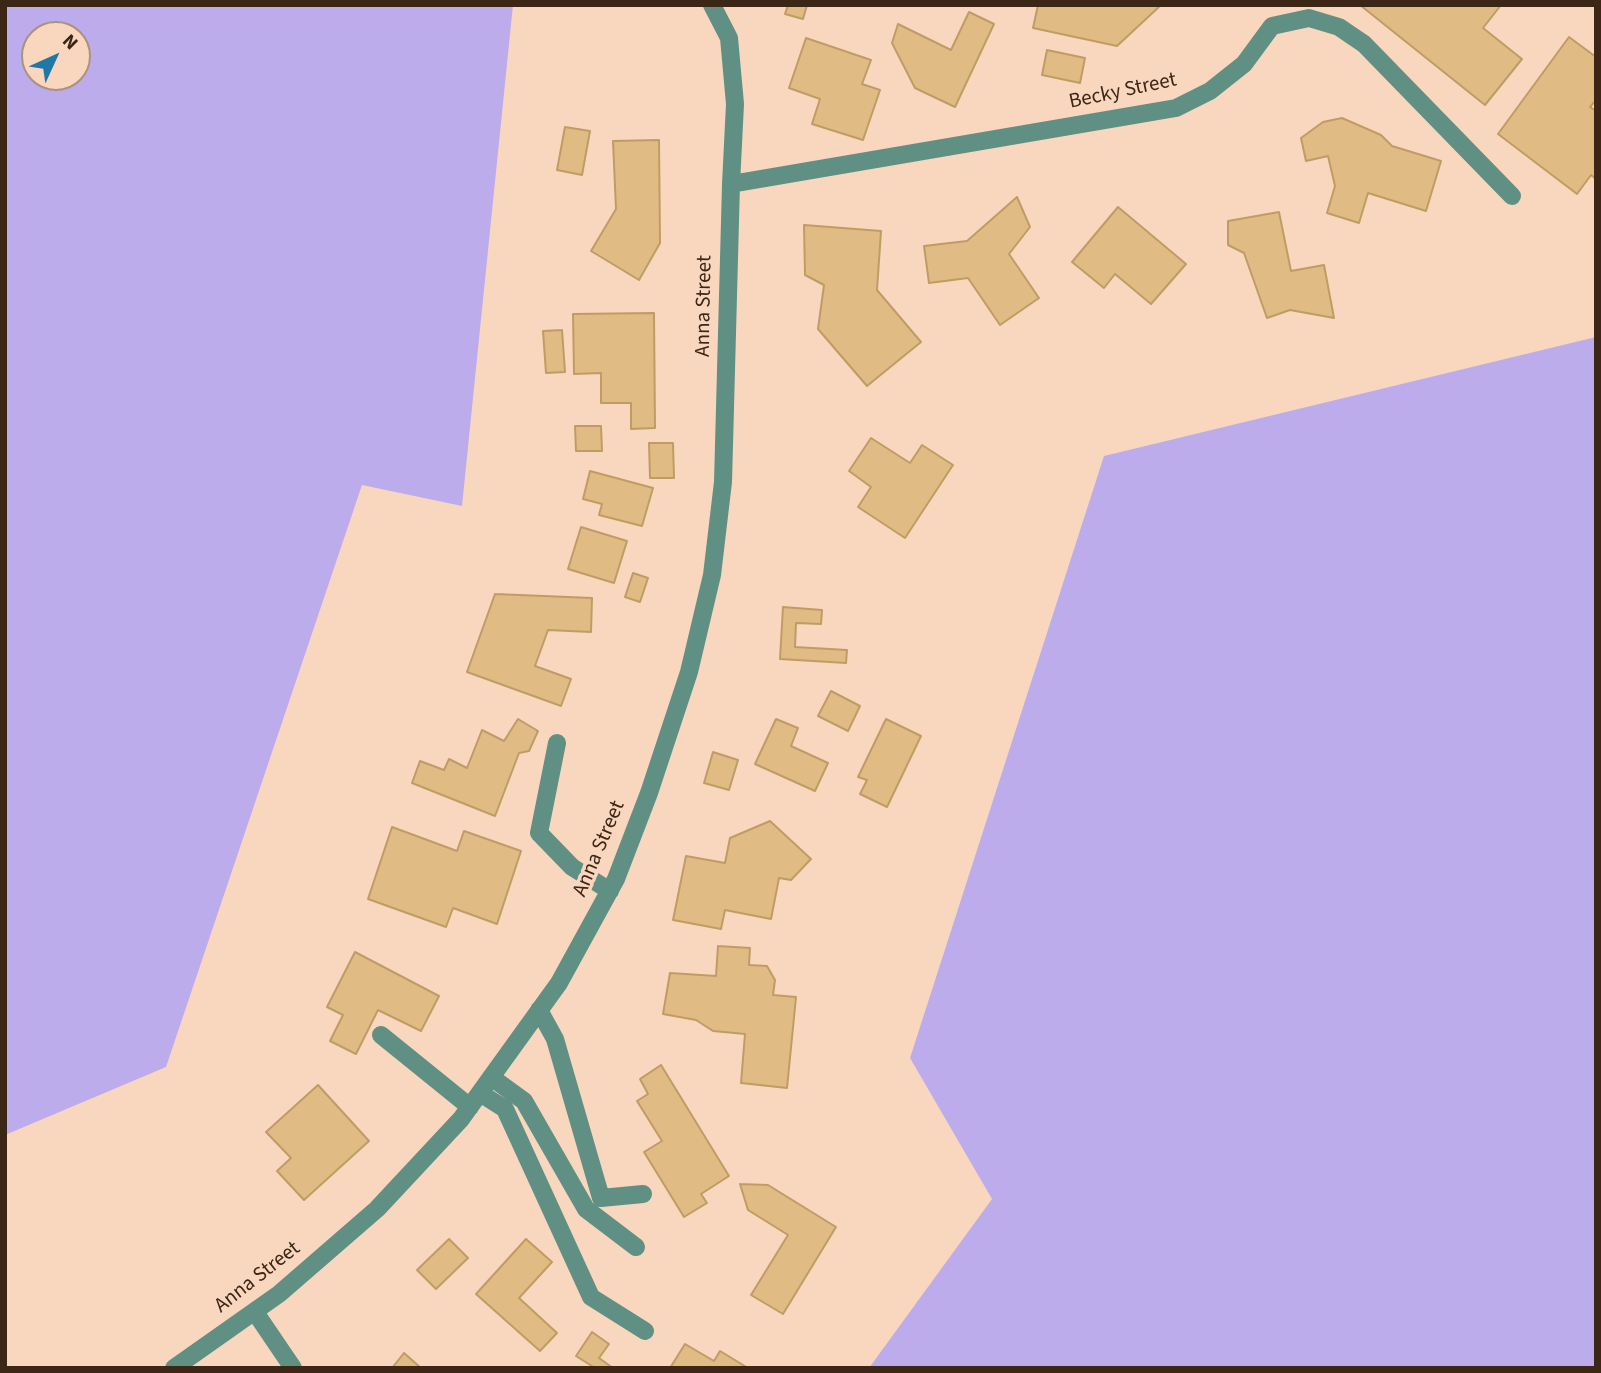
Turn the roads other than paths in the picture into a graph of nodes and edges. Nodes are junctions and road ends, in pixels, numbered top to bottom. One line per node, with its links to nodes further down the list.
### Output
1 (712, 5): 2 (street, Anna Street)
2 (731, 184): 3 (street, Becky Street); 5 (street, Anna Street)
3 (1512, 196)
4 (558, 743): 5 (street)
5 (610, 891): 6 (street, Anna Street)
6 (539, 1010): 8 (street, Anna Street); 10 (street)
7 (381, 1035): 9 (street)
8 (491, 1077): 9 (street, Anna Street); 11 (street)
9 (475, 1100): 12 (street, Anna Street); 13 (street)
10 (643, 1194)
11 (636, 1247)
12 (255, 1312): 14 (street, Anna Street); 15 (street)
13 (645, 1331)
14 (174, 1368)
15 (293, 1368)

